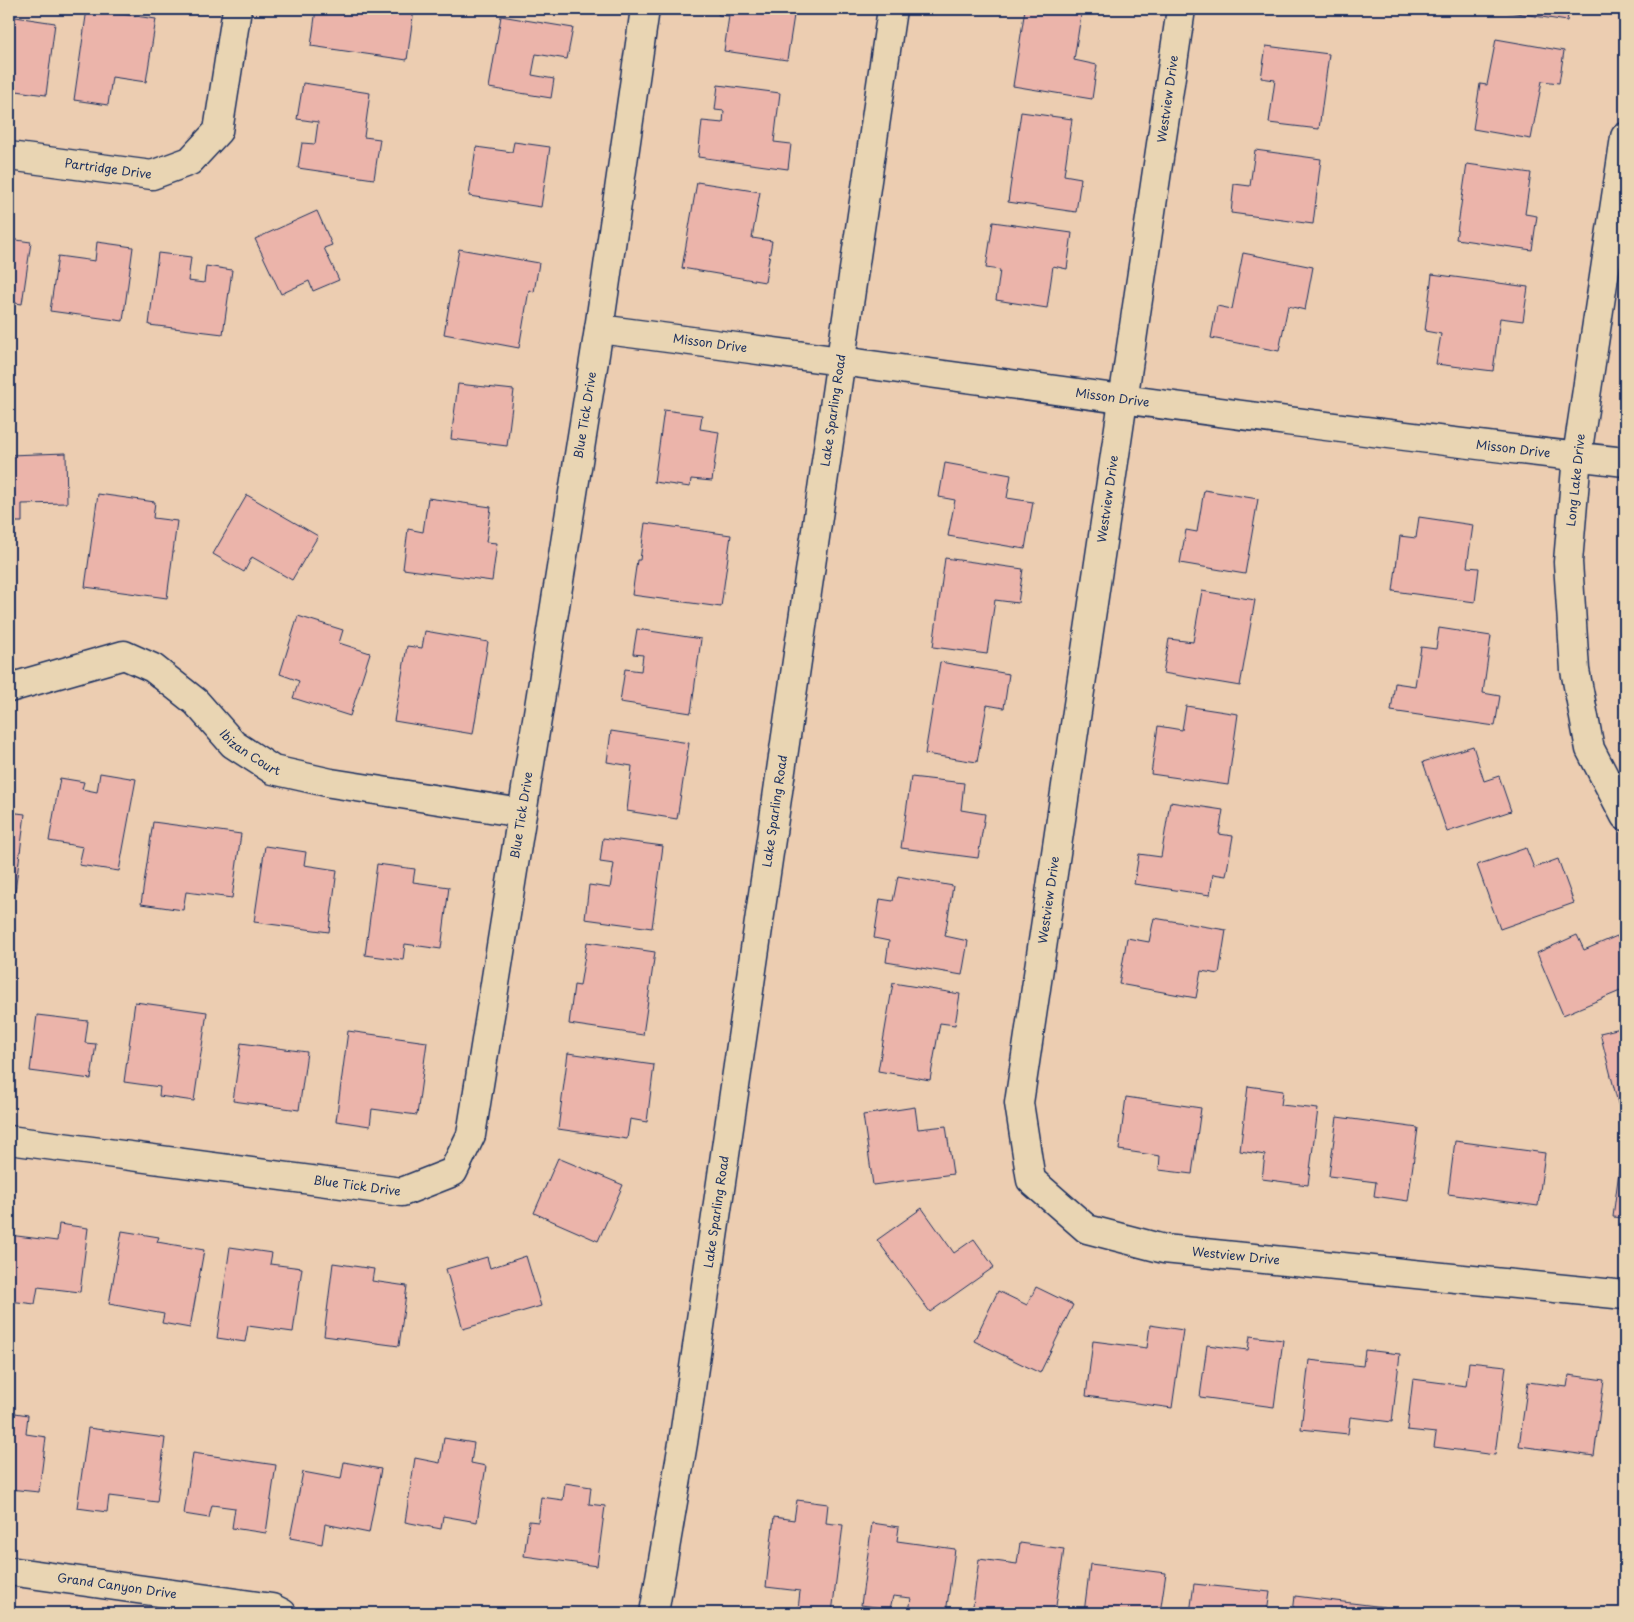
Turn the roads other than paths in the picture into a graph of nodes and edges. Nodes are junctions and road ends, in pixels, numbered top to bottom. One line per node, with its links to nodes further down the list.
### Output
1 (237, 9): 6 (street, Partridge Drive)
2 (645, 9): 7 (street, Blue Tick Drive)
3 (892, 9): 8 (street, Lake Sparling Road)
4 (1181, 9): 9 (street, Westview Drive)
5 (1625, 138): 10 (street, Long Lake Drive)
6 (9, 156)
7 (599, 329): 8 (street, Misson Drive); 13 (street, Blue Tick Drive)
8 (840, 360): 9 (street, Misson Drive); 19 (street, Lake Sparling Road)
9 (1123, 400): 10 (street, Misson Drive); 16 (street, Westview Drive)
10 (1576, 456): 11 (street, Misson Drive); 14 (street, Long Lake Drive)
11 (1625, 462)
12 (9, 688): 13 (street, Ibizan Court)
13 (522, 814): 15 (street, Blue Tick Drive)
14 (1625, 816)
15 (9, 1140)
16 (1625, 1295)
17 (9, 1571): 18 (street, Grand Canyon Drive)
18 (282, 1613)
19 (654, 1613)

